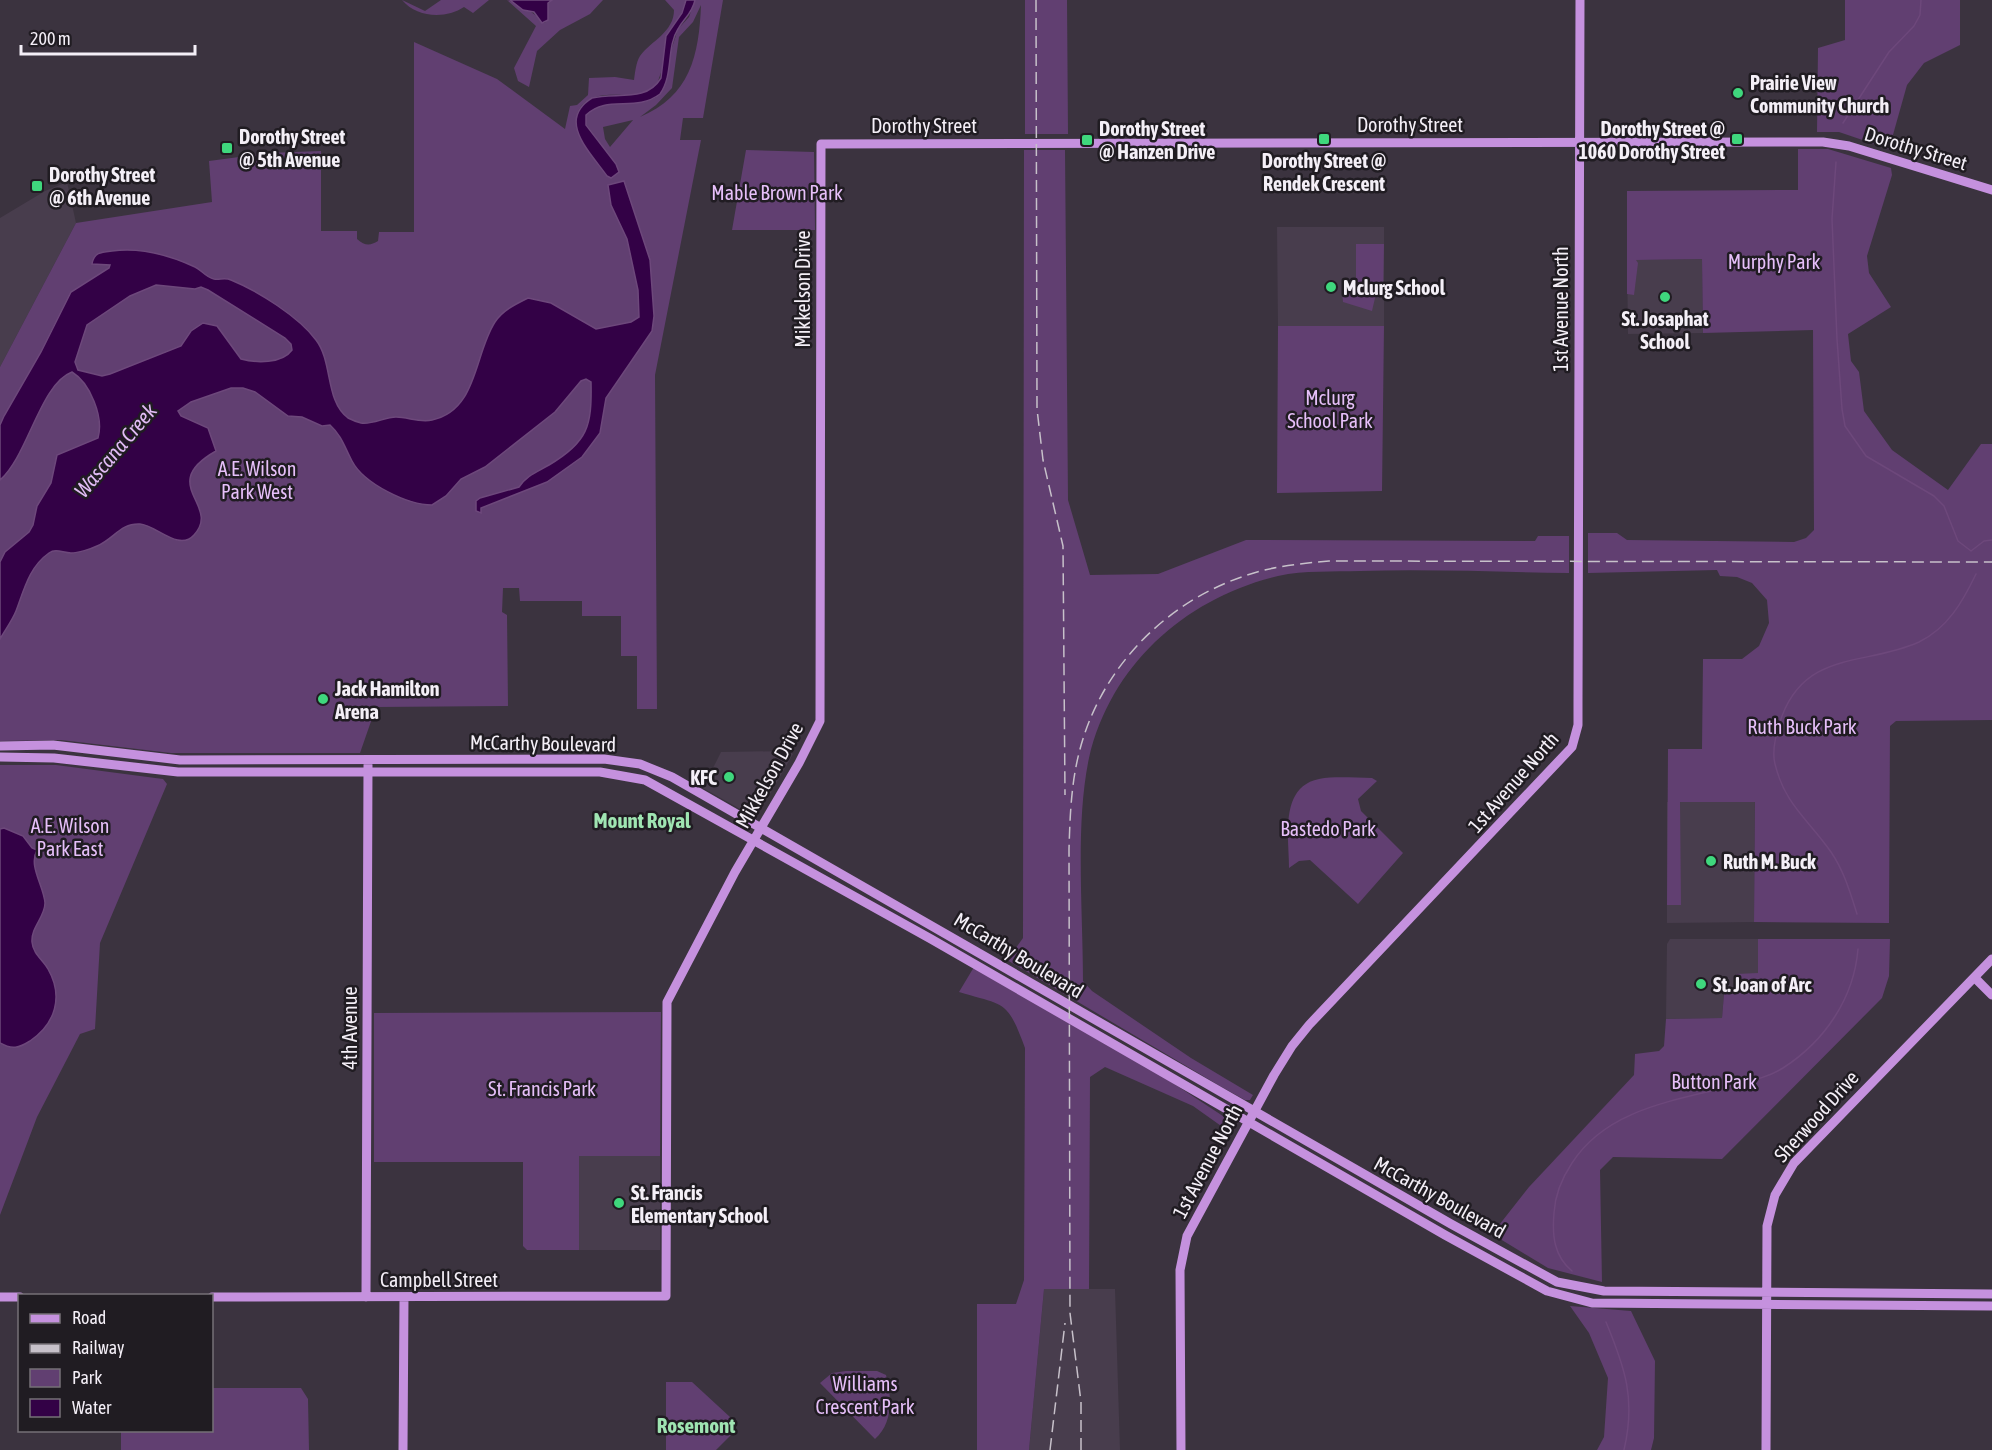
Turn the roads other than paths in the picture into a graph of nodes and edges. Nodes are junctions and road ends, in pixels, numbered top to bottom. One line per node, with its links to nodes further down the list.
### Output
1 (1580, 0): 2 (street, 1st Avenue North)
2 (1578, 142): 3 (street, Dorothy Street); 4 (street, Dorothy Street); 14 (street, 1st Avenue North)
3 (821, 144): 9 (street, Mikkelson Drive)
4 (1992, 190)
5 (0, 746): 7 (street, McCarthy Boulevard)
6 (0, 758): 8 (street, McCarthy Boulevard)
7 (368, 759): 8 (street, 4th Avenue); 9 (street, McCarthy Boulevard)
8 (368, 772): 10 (street, McCarthy Boulevard); 21 (street, 4th Avenue)
9 (760, 828): 10 (street, Mikkelson Drive); 14 (street, McCarthy Boulevard)
10 (754, 838): 14 (street, McCarthy Boulevard); 17 (street, Mikkelson Drive)
11 (1992, 959): 12 (street, Sherwood Drive)
12 (1975, 978): 13 (street); 15 (street, Sherwood Drive)
13 (1992, 995)
14 (1250, 1117): 15 (street, McCarthy Boulevard); 23 (street, McCarthy Boulevard); 26 (street, 1st Avenue North)
15 (1766, 1293): 16 (street, McCarthy Boulevard); 23 (street, Sherwood Drive)
16 (1992, 1294)
17 (666, 1296): 22 (street, Campbell Street)
18 (0, 1297): 19 (street)
19 (18, 1297)
20 (213, 1297): 21 (street, Campbell Street)
21 (366, 1297): 22 (street, Campbell Street)
22 (404, 1297): 25 (street)
23 (1766, 1305): 24 (street, McCarthy Boulevard); 27 (street, Sherwood Drive)
24 (1992, 1305)
25 (403, 1450)
26 (1181, 1450)
27 (1766, 1450)

